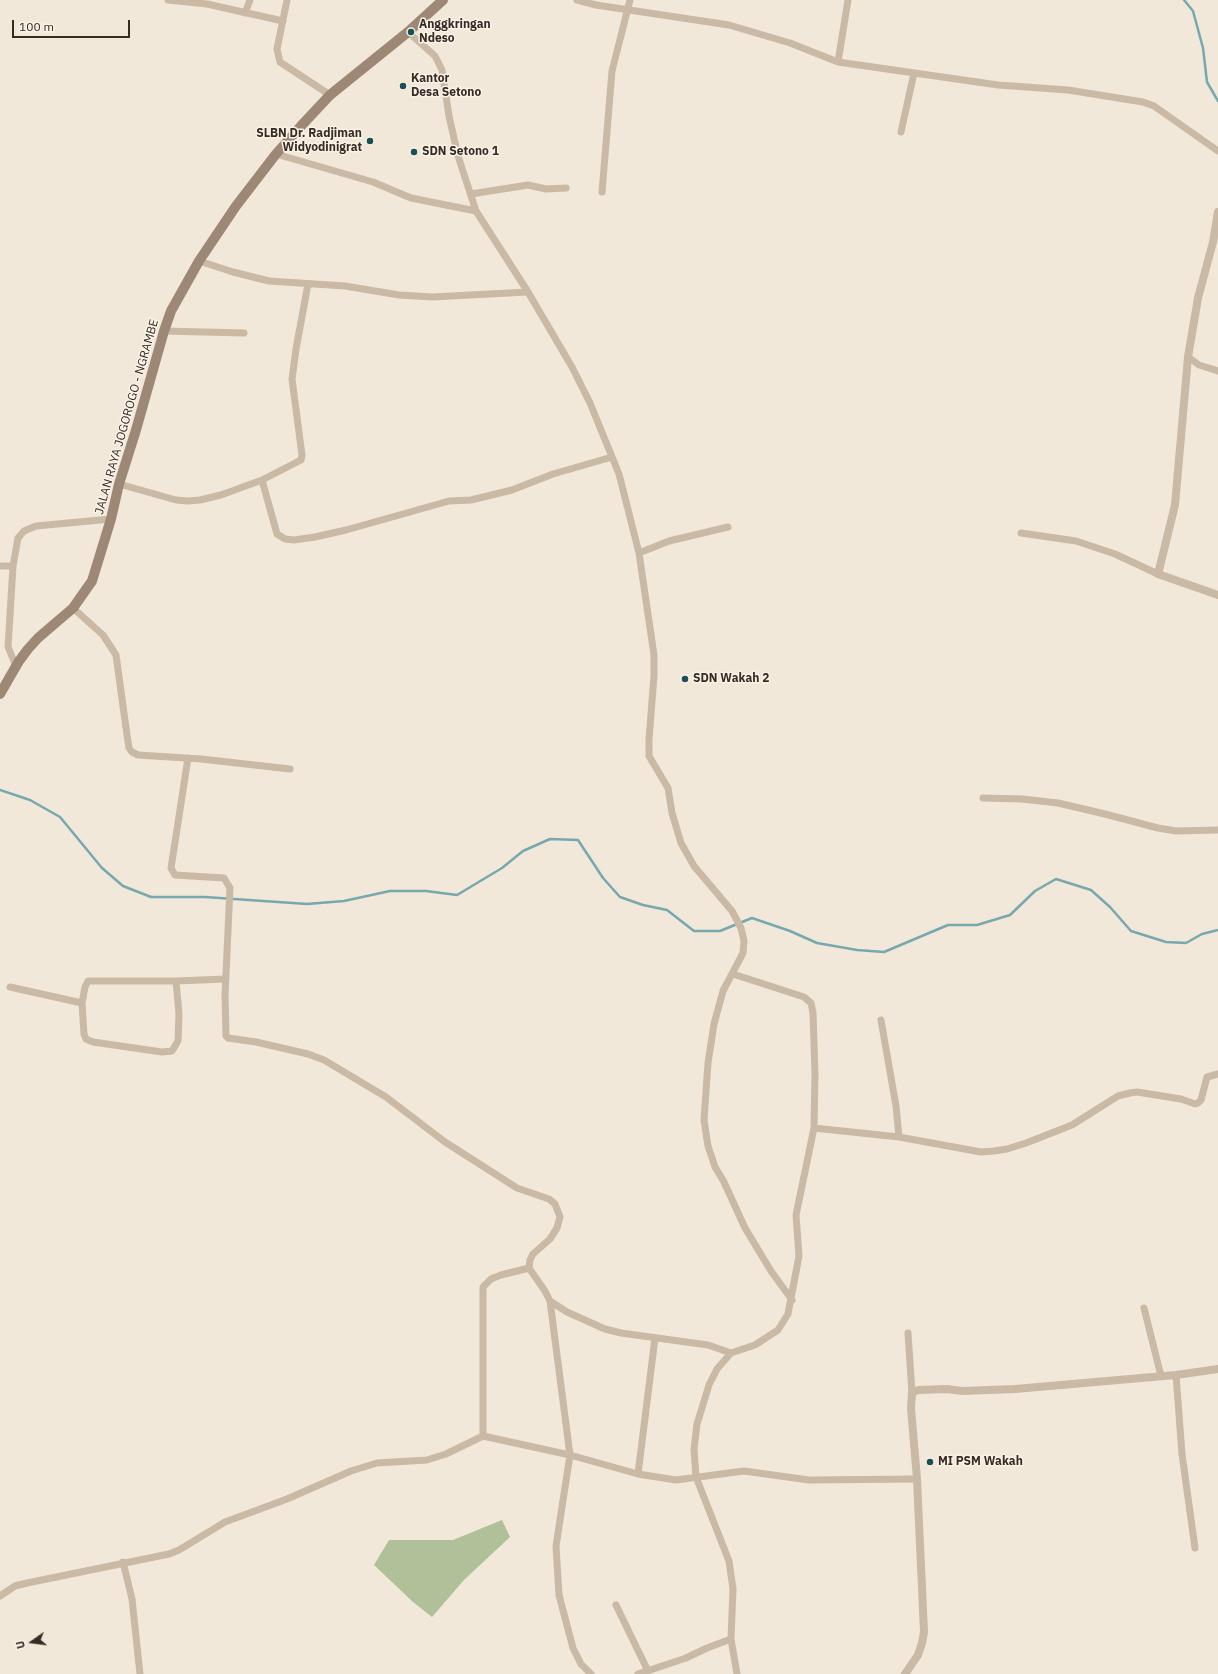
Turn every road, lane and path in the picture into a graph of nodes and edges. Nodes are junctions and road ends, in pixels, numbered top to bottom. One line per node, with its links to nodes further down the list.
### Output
1 (168, 0): 9 (street)
2 (250, 0): 9 (street)
3 (287, 0): 10 (street)
4 (443, 0): 11 (main road, JALAN RAYA JOGOROGO - NGRAMBE)
5 (577, 0): 8 (street)
6 (630, 0): 8 (street)
7 (848, 0): 12 (street)
8 (627, 9): 12 (street); 19 (street)
9 (245, 13): 10 (street)
10 (283, 21): 14 (street)
11 (408, 32): 14 (main road, JALAN RAYA JOGOROGO - NGRAMBE); 20 (street)
12 (838, 62): 13 (street)
13 (914, 73): 15 (street); 16 (street)
14 (330, 95): 17 (main road, JALAN RAYA JOGOROGO - NGRAMBE)
15 (901, 132)
16 (1218, 151)
17 (276, 154): 21 (street); 23 (main road, JALAN RAYA JOGOROGO - NGRAMBE)
18 (566, 188): 20 (street)
19 (602, 192)
20 (471, 194): 21 (street)
21 (476, 211): 25 (street)
22 (1218, 212): 28 (street)
23 (199, 261): 24 (street); 26 (main road, JALAN RAYA JOGOROGO - NGRAMBE)
24 (308, 284): 25 (street); 31 (street)
25 (528, 292): 30 (street)
26 (164, 331): 27 (street); 32 (main road, JALAN RAYA JOGOROGO - NGRAMBE)
27 (244, 332)
28 (1188, 357): 29 (street); 39 (street)
29 (1218, 372)
30 (612, 457): 31 (street); 36 (street)
31 (262, 480): 32 (street)
32 (119, 484): 33 (main road, JALAN RAYA JOGOROGO - NGRAMBE)
33 (111, 519): 38 (street); 41 (main road, JALAN RAYA JOGOROGO - NGRAMBE)
34 (728, 526): 36 (street)
35 (1021, 532): 39 (street)
36 (639, 553): 48 (street)
37 (0, 566): 38 (street)
38 (13, 566): 42 (street)
39 (1158, 574): 40 (street)
40 (1218, 595)
41 (73, 608): 42 (main road, JALAN RAYA JOGOROGO - NGRAMBE); 44 (street)
42 (16, 666): 43 (main road, JALAN RAYA JOGOROGO - NGRAMBE)
43 (0, 694)
44 (188, 758): 45 (street); 49 (street)
45 (290, 769)
46 (983, 798): 47 (street)
47 (1218, 830)
48 (733, 974): 55 (street); 58 (street)
49 (226, 979): 50 (street); 57 (street)
50 (176, 981): 52 (street); 52 (street)
51 (10, 987): 52 (street)
52 (82, 1003)
53 (881, 1020): 56 (street)
54 (1218, 1074): 56 (street)
55 (814, 1128): 56 (street); 58 (street)
56 (899, 1137)
57 (529, 1268): 59 (street); 68 (street)
58 (792, 1300): 63 (street)
59 (550, 1301): 62 (street); 69 (street)
60 (1144, 1308): 66 (street)
61 (908, 1333): 67 (street)
62 (655, 1338): 63 (street); 70 (street)
63 (732, 1353): 71 (street)
64 (1218, 1369): 65 (street)
65 (1176, 1375): 66 (street); 73 (street)
66 (1161, 1376): 67 (street)
67 (912, 1393): 72 (street)
68 (483, 1436): 69 (street); 74 (street)
69 (570, 1455): 70 (street); 80 (street)
70 (638, 1474): 71 (street)
71 (696, 1477): 72 (street); 77 (street)
72 (917, 1479): 83 (street)
73 (1195, 1548)
74 (123, 1562): 75 (street); 79 (street)
75 (0, 1596)
76 (616, 1605): 78 (street)
77 (732, 1639): 78 (street); 82 (street)
78 (648, 1671): 81 (street)
79 (140, 1674)
80 (591, 1674)
81 (638, 1674)
82 (737, 1674)
83 (905, 1674)

